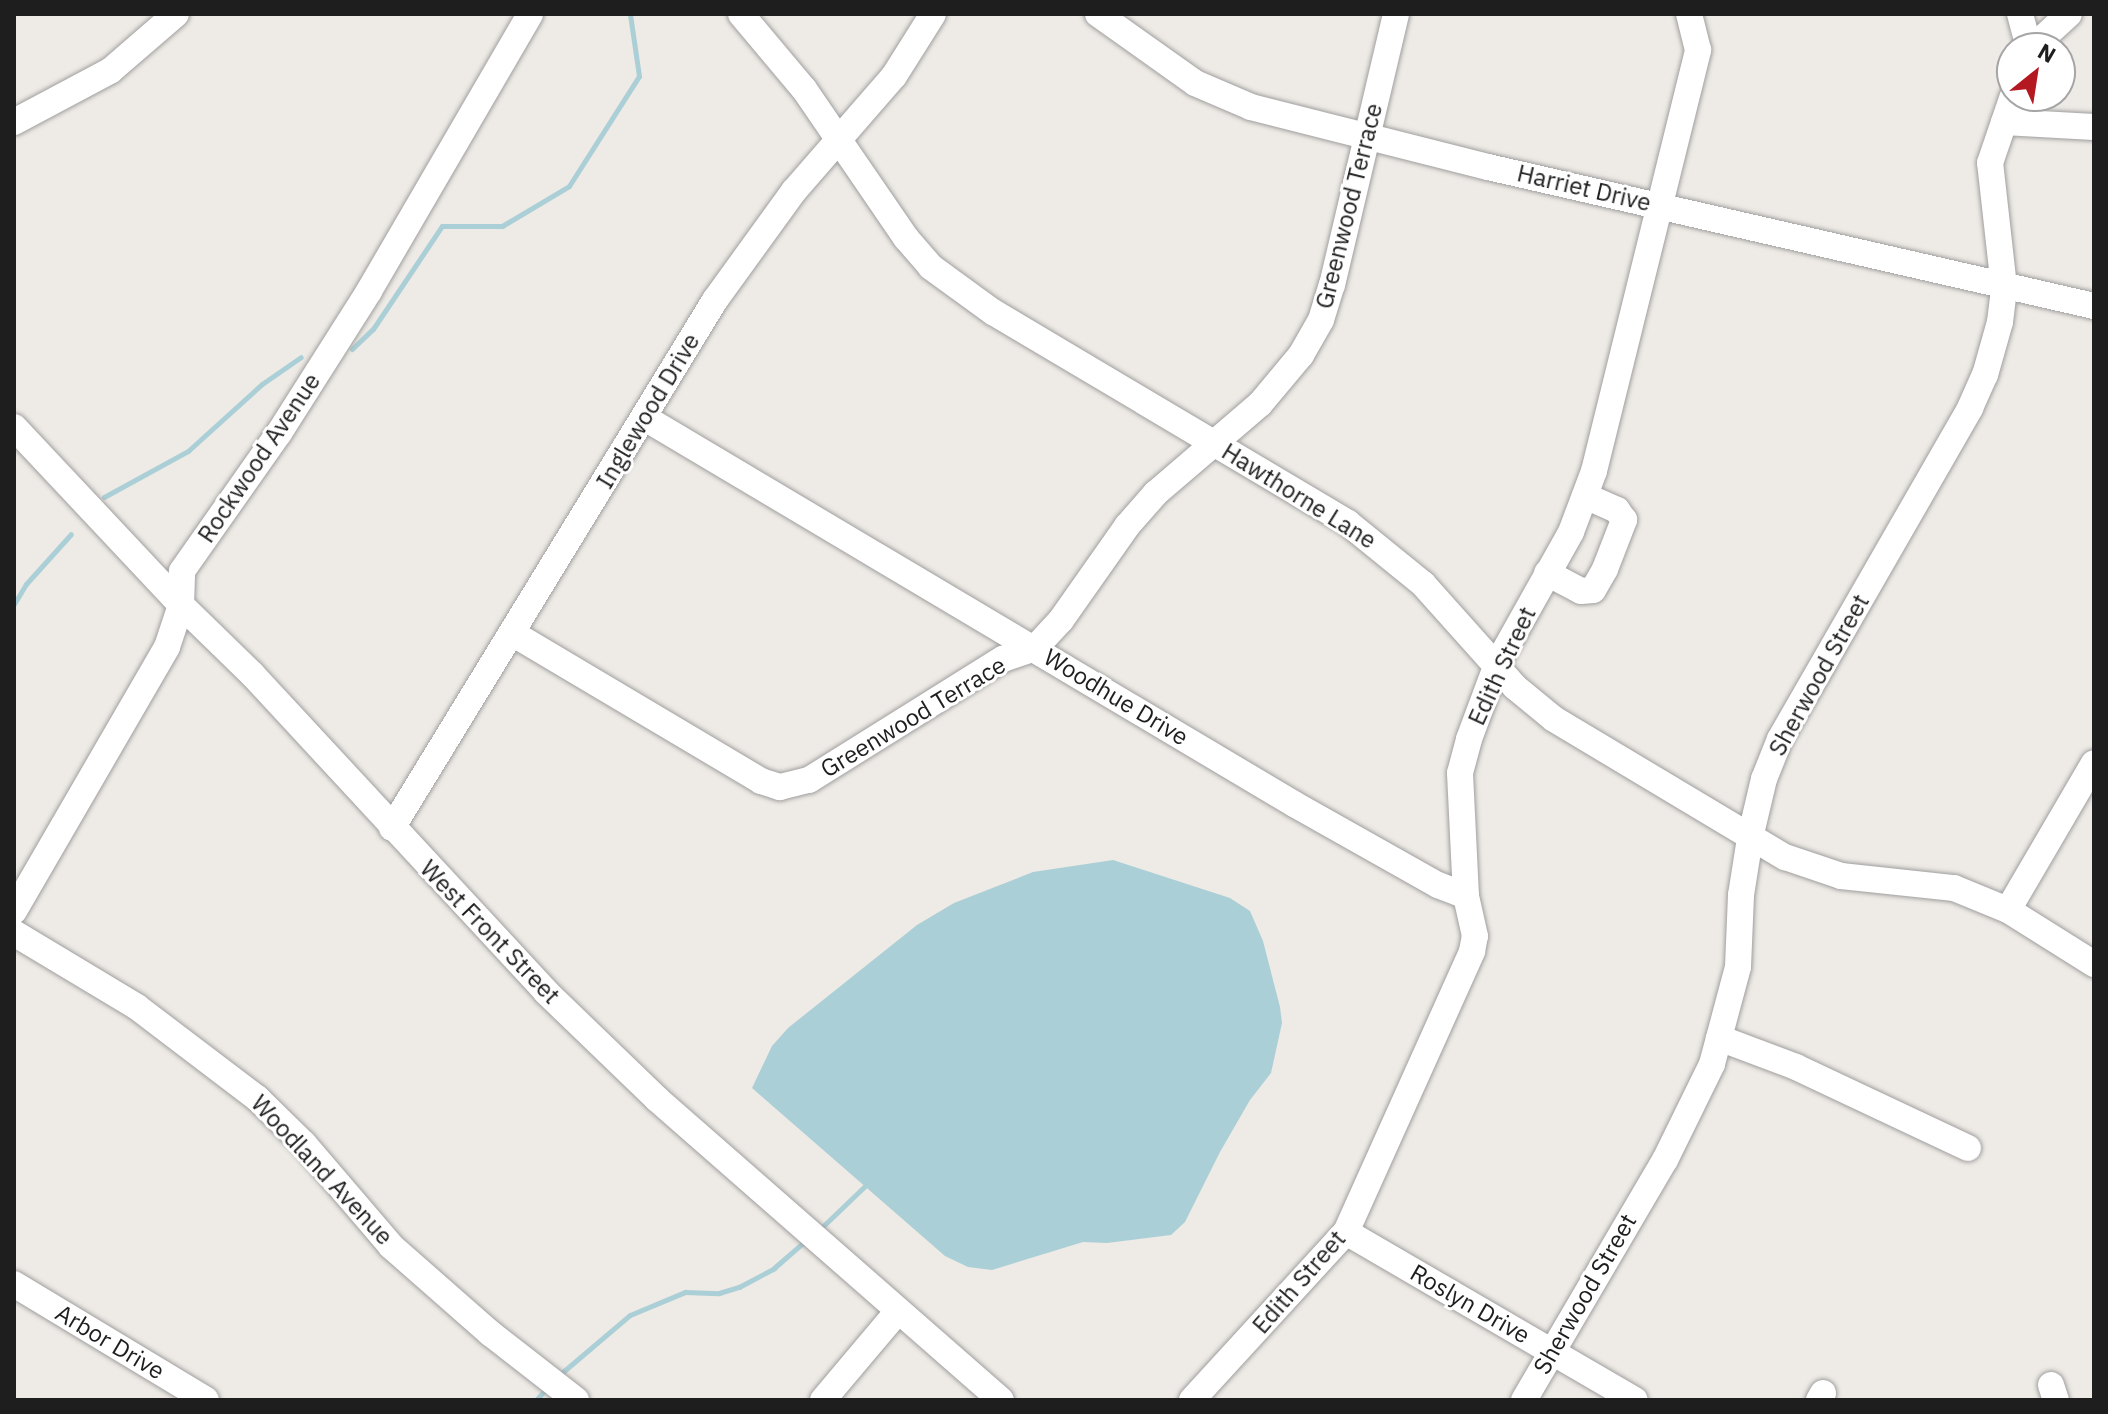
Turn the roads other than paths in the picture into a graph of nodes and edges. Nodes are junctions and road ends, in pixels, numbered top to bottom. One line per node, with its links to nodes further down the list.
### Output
1 (530, 14): 24 (street, Rockwood Avenue)
2 (741, 14): 15 (street, Hawthorne Lane)
3 (933, 14): 15 (street, Inglewood Drive)
4 (1098, 14): 14 (street, Harriet Drive)
5 (1396, 14): 14 (street, Greenwood Terrace)
6 (1689, 14): 16 (street, Edith Street)
7 (2069, 14): 9 (street)
8 (171, 16): 11 (street)
9 (2048, 32)
10 (2007, 112): 12 (street, Sherwood Street)
11 (14, 122)
12 (2004, 122): 13 (street); 17 (street, Sherwood Street)
13 (2094, 127)
14 (1366, 138): 16 (street, Harriet Drive); 21 (street, Greenwood Terrace)
15 (840, 140): 19 (street, Inglewood Drive); 21 (street, Hawthorne Lane)
16 (1660, 205): 17 (street, Harriet Drive); 22 (street, Edith Street)
17 (2004, 287): 18 (street, Harriet Drive); 30 (street, Sherwood Street)
18 (2094, 306)
19 (645, 418): 25 (street, Inglewood Drive); 26 (street, Woodhue Drive)
20 (14, 427): 24 (street, West Front Street)
21 (1212, 442): 26 (street, Greenwood Terrace); 27 (street, Hawthorne Lane)
22 (1585, 496): 23 (street, Edith Street); 23 (street)
23 (1547, 573): 27 (street, Edith Street)
24 (181, 605): 29 (street, West Front Street); 33 (street, Rockwood Avenue)
25 (512, 633): 26 (street, Greenwood Terrace); 29 (street, Inglewood Drive)
26 (1035, 648): 31 (street, Woodhue Drive)
27 (1497, 664): 30 (street, Hawthorne Lane); 31 (street, Edith Street)
28 (2093, 775): 32 (street)
29 (392, 828): 40 (street, West Front Street)
30 (1750, 838): 32 (street, Hawthorne Lane); 36 (street, Sherwood Street)
31 (1466, 896): 38 (street, Edith Street)
32 (2008, 910): 35 (street, Hawthorne Lane)
33 (14, 911)
34 (14, 933): 43 (street, Woodland Avenue)
35 (2094, 964)
36 (1719, 1038): 37 (street); 41 (street, Sherwood Street)
37 (1968, 1148)
38 (1346, 1232): 41 (street, Roslyn Drive); 46 (street, Edith Street)
39 (14, 1284): 42 (street, Arbor Drive)
40 (898, 1311): 44 (street); 45 (street, West Front Street)
41 (1552, 1352): 47 (street, Sherwood Street); 48 (street, Roslyn Drive)
42 (206, 1400)
43 (576, 1400)
44 (823, 1400)
45 (1001, 1400)
46 (1192, 1400)
47 (1524, 1400)
48 (1635, 1400)

